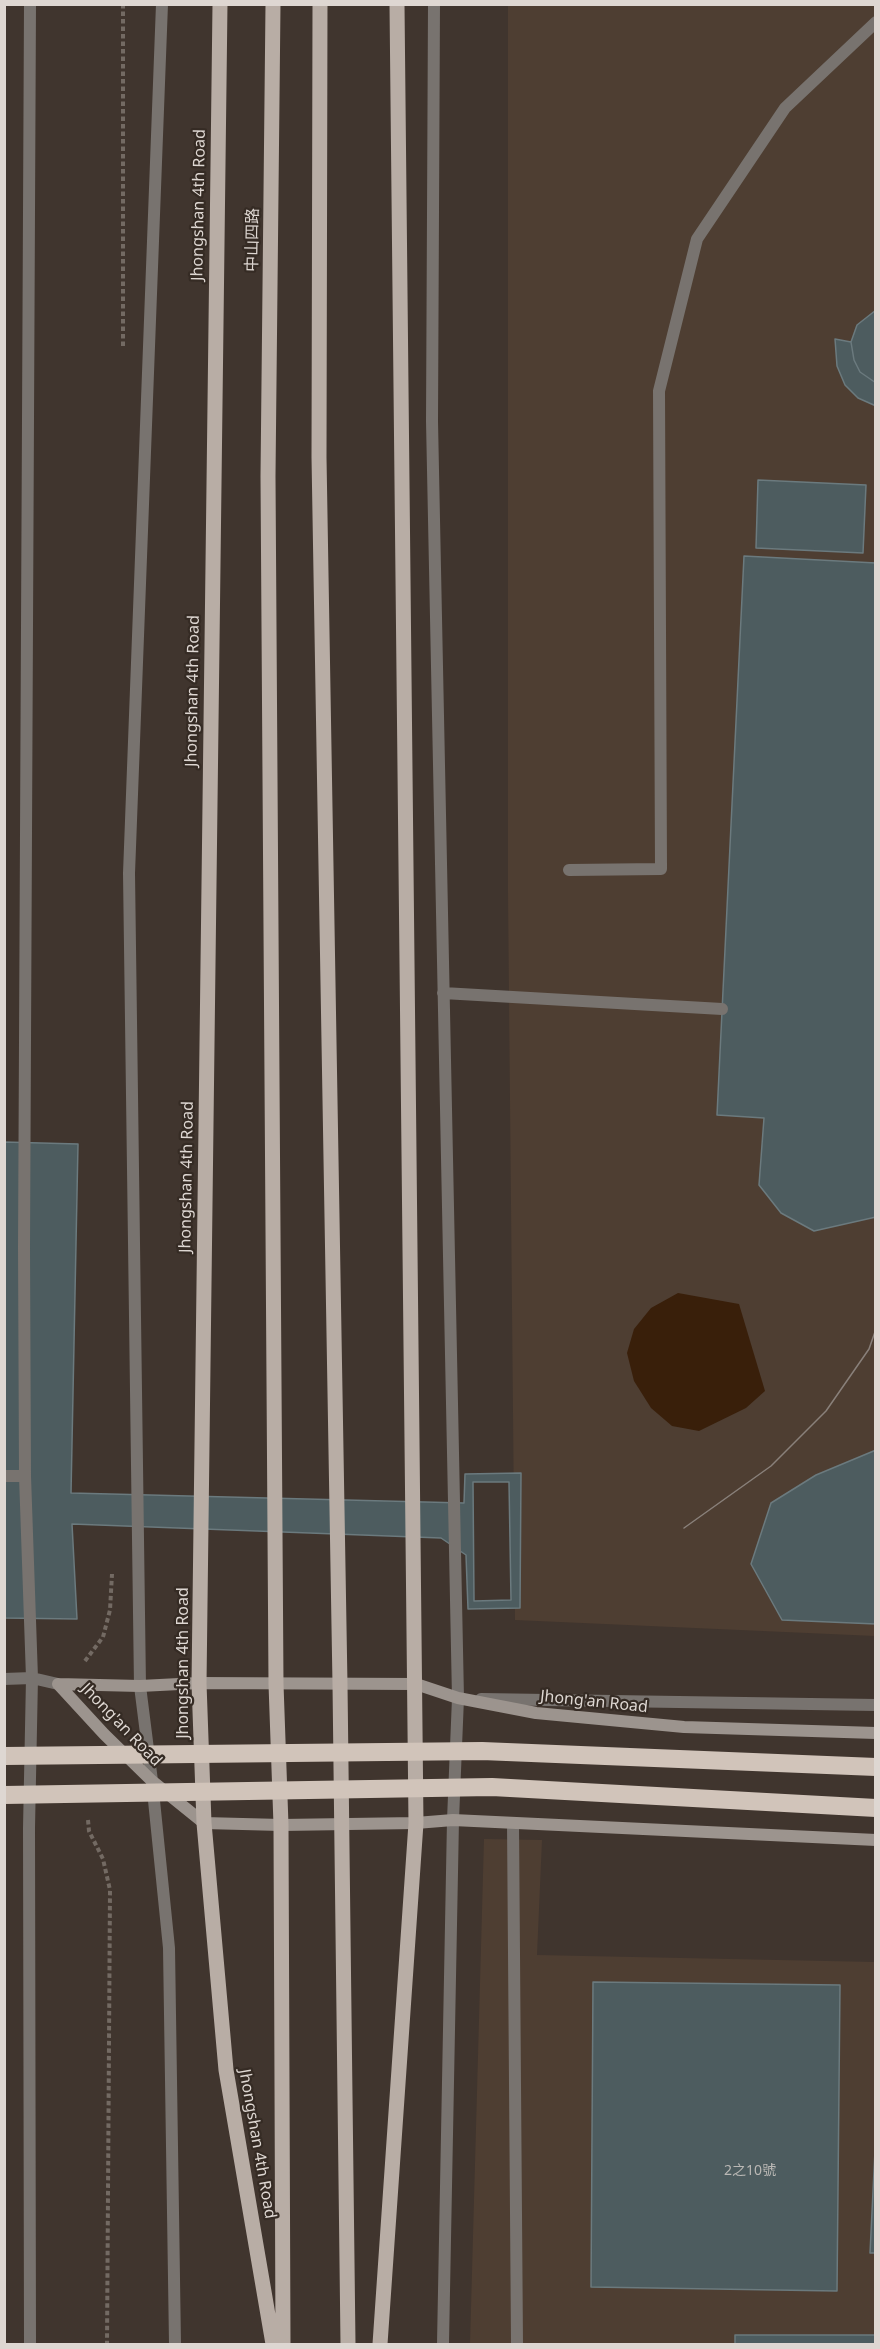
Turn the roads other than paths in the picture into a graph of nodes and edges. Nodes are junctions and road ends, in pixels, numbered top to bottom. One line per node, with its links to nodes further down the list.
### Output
1 (30, 4): 13 (street)
2 (162, 4): 21 (street)
3 (219, 4): 16 (main road, Jhongshan 4th Road)
4 (273, 4): 18 (main road, 中山四路)
5 (320, 4): 19 (main road)
6 (397, 4): 20 (main road)
7 (434, 4): 10 (street)
8 (876, 22): 9 (street)
9 (569, 870)
10 (443, 993): 11 (street); 22 (street)
11 (722, 1009)
12 (4, 1476): 13 (street)
13 (25, 1476): 14 (street)
14 (32, 1678): 15 (street); 17 (street); 41 (street)
15 (4, 1679)
16 (199, 1683): 18 (street, Jhong'an Road); 21 (street, Jhong'an Road); 36 (main road, Jhongshan 4th Road)
17 (58, 1684): 21 (street, Jhong'an Road); 29 (street, Jhong'an Road)
18 (276, 1684): 19 (street, Jhong'an Road); 39 (main road, Jhongshan 4th Road)
19 (340, 1684): 20 (street, Jhong'an Road); 37 (main road)
20 (416, 1684): 22 (street, Jhong'an Road); 38 (main road)
21 (140, 1686): 29 (street)
22 (458, 1698): 23 (street); 24 (street, Jhong'an Road); 34 (street)
23 (876, 1705)
24 (874, 1733)
25 (4, 1756): 27 (highway)
26 (876, 1758): 27 (highway)
27 (703, 1761): 28 (highway)
28 (876, 1767)
29 (152, 1781): 36 (street, Jhong'an Road); 42 (street)
30 (4, 1795): 31 (highway)
31 (701, 1798): 32 (highway); 33 (highway)
32 (876, 1800)
33 (876, 1808)
34 (453, 1820): 35 (street); 38 (street); 47 (street)
35 (513, 1822): 40 (street); 48 (street)
36 (204, 1823): 39 (street); 43 (main road, Jhongshan 4th Road)
37 (342, 1823): 38 (street); 39 (street); 45 (main road)
38 (416, 1823): 46 (main road)
39 (281, 1825): 44 (main road, Jhongshan 4th Road)
40 (876, 1838)
41 (30, 2344)
42 (175, 2344)
43 (273, 2344)
44 (283, 2344)
45 (348, 2344)
46 (380, 2344)
47 (443, 2344)
48 (517, 2344)

